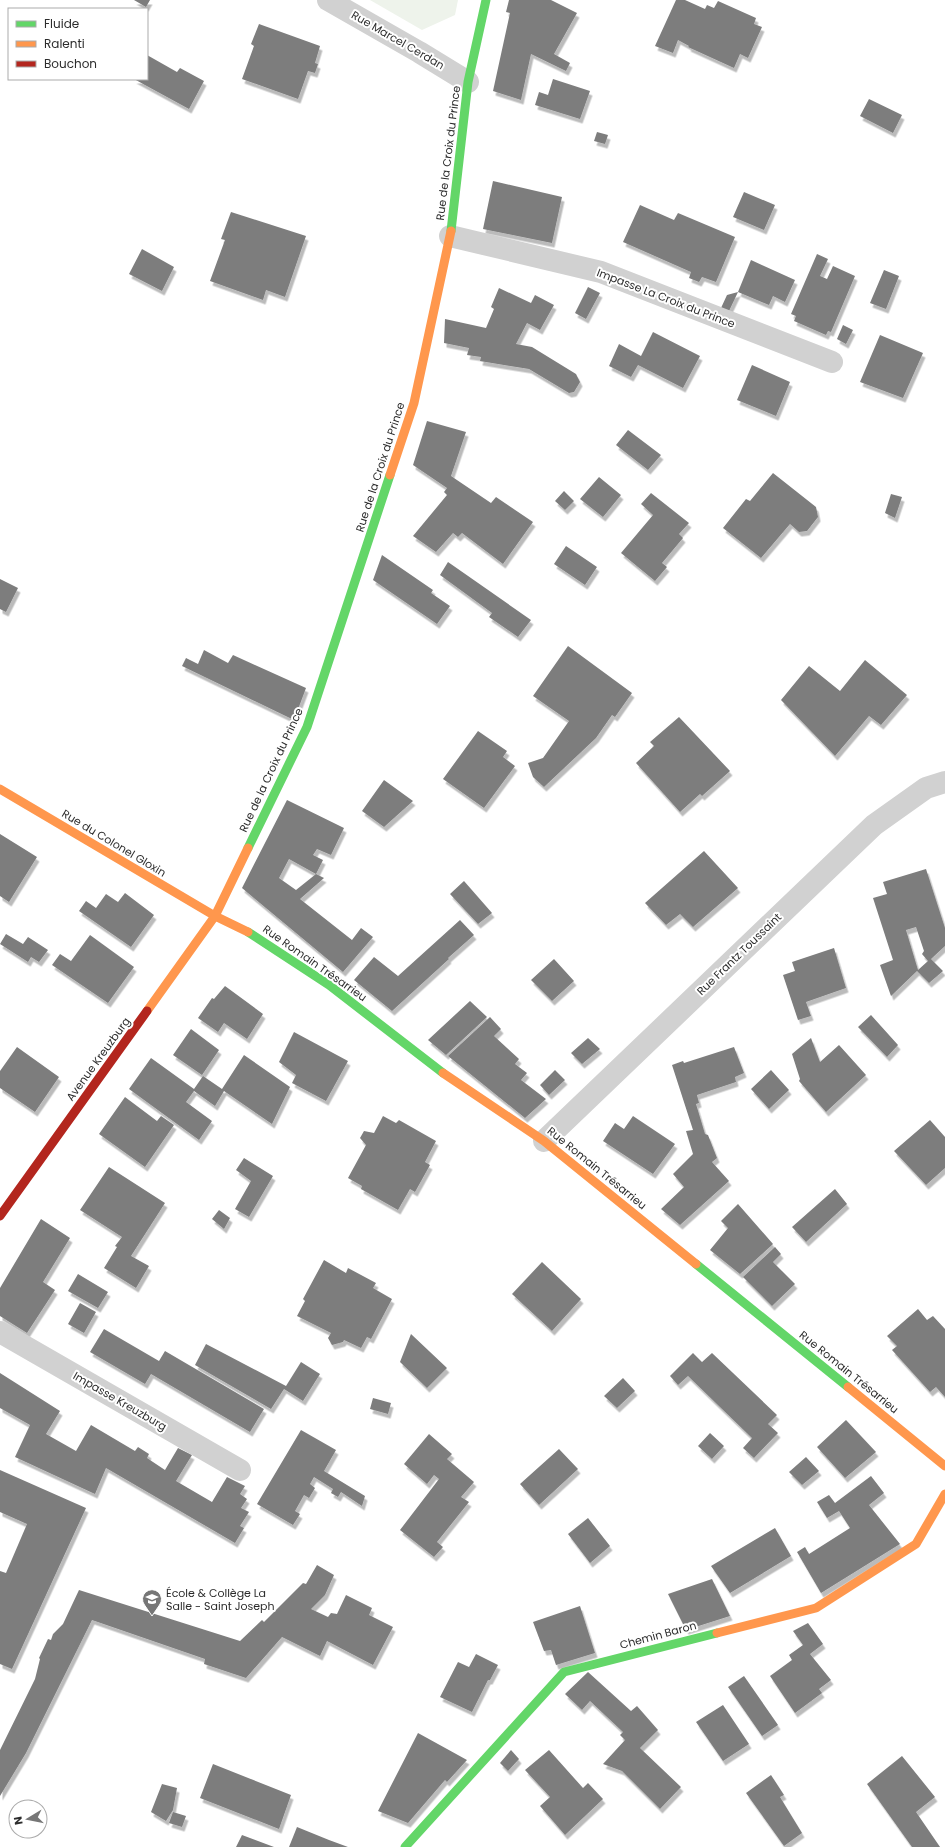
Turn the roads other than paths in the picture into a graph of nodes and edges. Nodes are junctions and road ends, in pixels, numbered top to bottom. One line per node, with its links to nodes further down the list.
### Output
1 (328, 0): 3 (street, Rue Marcel Cerdan)
2 (486, 0): 3 (street, Rue de la Croix du Prince)
3 (468, 82): 4 (street, Rue de la Croix du Prince)
4 (450, 236): 5 (street, Impasse La Croix du Prince); 8 (street, Rue de la Croix du Prince)
5 (832, 362)
6 (945, 782): 9 (street, Rue Frantz Toussaint)
7 (0, 789): 8 (street, Rue du Colonel Gloxin)
8 (215, 916): 9 (street, Rue Romain Trésarrieu); 10 (street, Avenue Kreuzburg)
9 (544, 1141): 12 (street, Rue Romain Trésarrieu)
10 (0, 1216)
11 (0, 1332): 13 (street, Impasse Kreuzburg)
12 (945, 1466)
13 (240, 1470)
14 (945, 1494): 15 (street, Chemin Baron)
15 (405, 1847)

